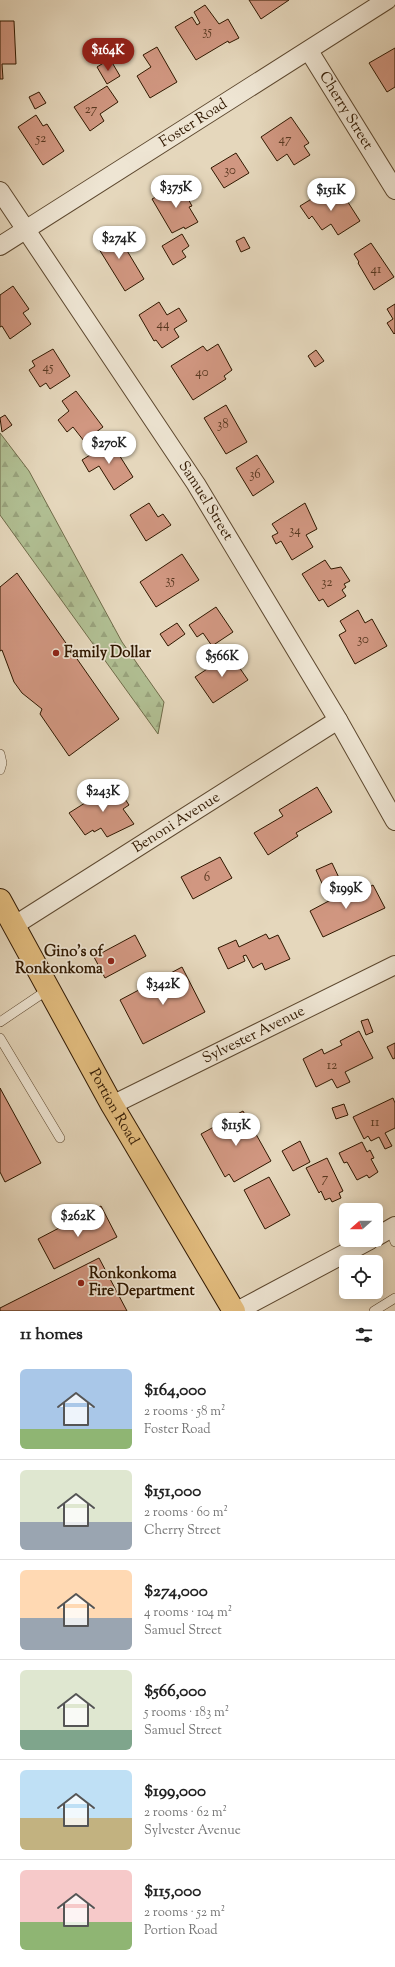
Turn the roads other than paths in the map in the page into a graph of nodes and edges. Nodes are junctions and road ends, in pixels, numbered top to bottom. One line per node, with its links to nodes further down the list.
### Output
1 (387, 0): 2 (street, Foster Road)
2 (309, 51): 3 (street, Cherry Street); 5 (street, Foster Road)
3 (395, 190)
4 (0, 191): 5 (street, Samuel Street)
5 (25, 230): 6 (street, Foster Road); 7 (street, Samuel Street)
6 (0, 246)
7 (338, 720): 10 (street, Samuel Street); 12 (street, Benoni Avenue)
8 (0, 754): 9 (lane)
9 (0, 770)
10 (395, 822)
11 (0, 900): 12 (main road, Portion Road)
12 (14, 925): 14 (main road, Portion Road)
13 (395, 966): 17 (street, Sylvester Avenue)
14 (49, 989): 15 (lane); 17 (main road, Portion Road)
15 (0, 1022)
16 (0, 1038): 18 (lane)
17 (112, 1106): 21 (main road, Portion Road)
18 (60, 1138)
19 (357, 1247): 21 (street)
20 (395, 1298): 22 (lane)
21 (235, 1311)
22 (374, 1311)

